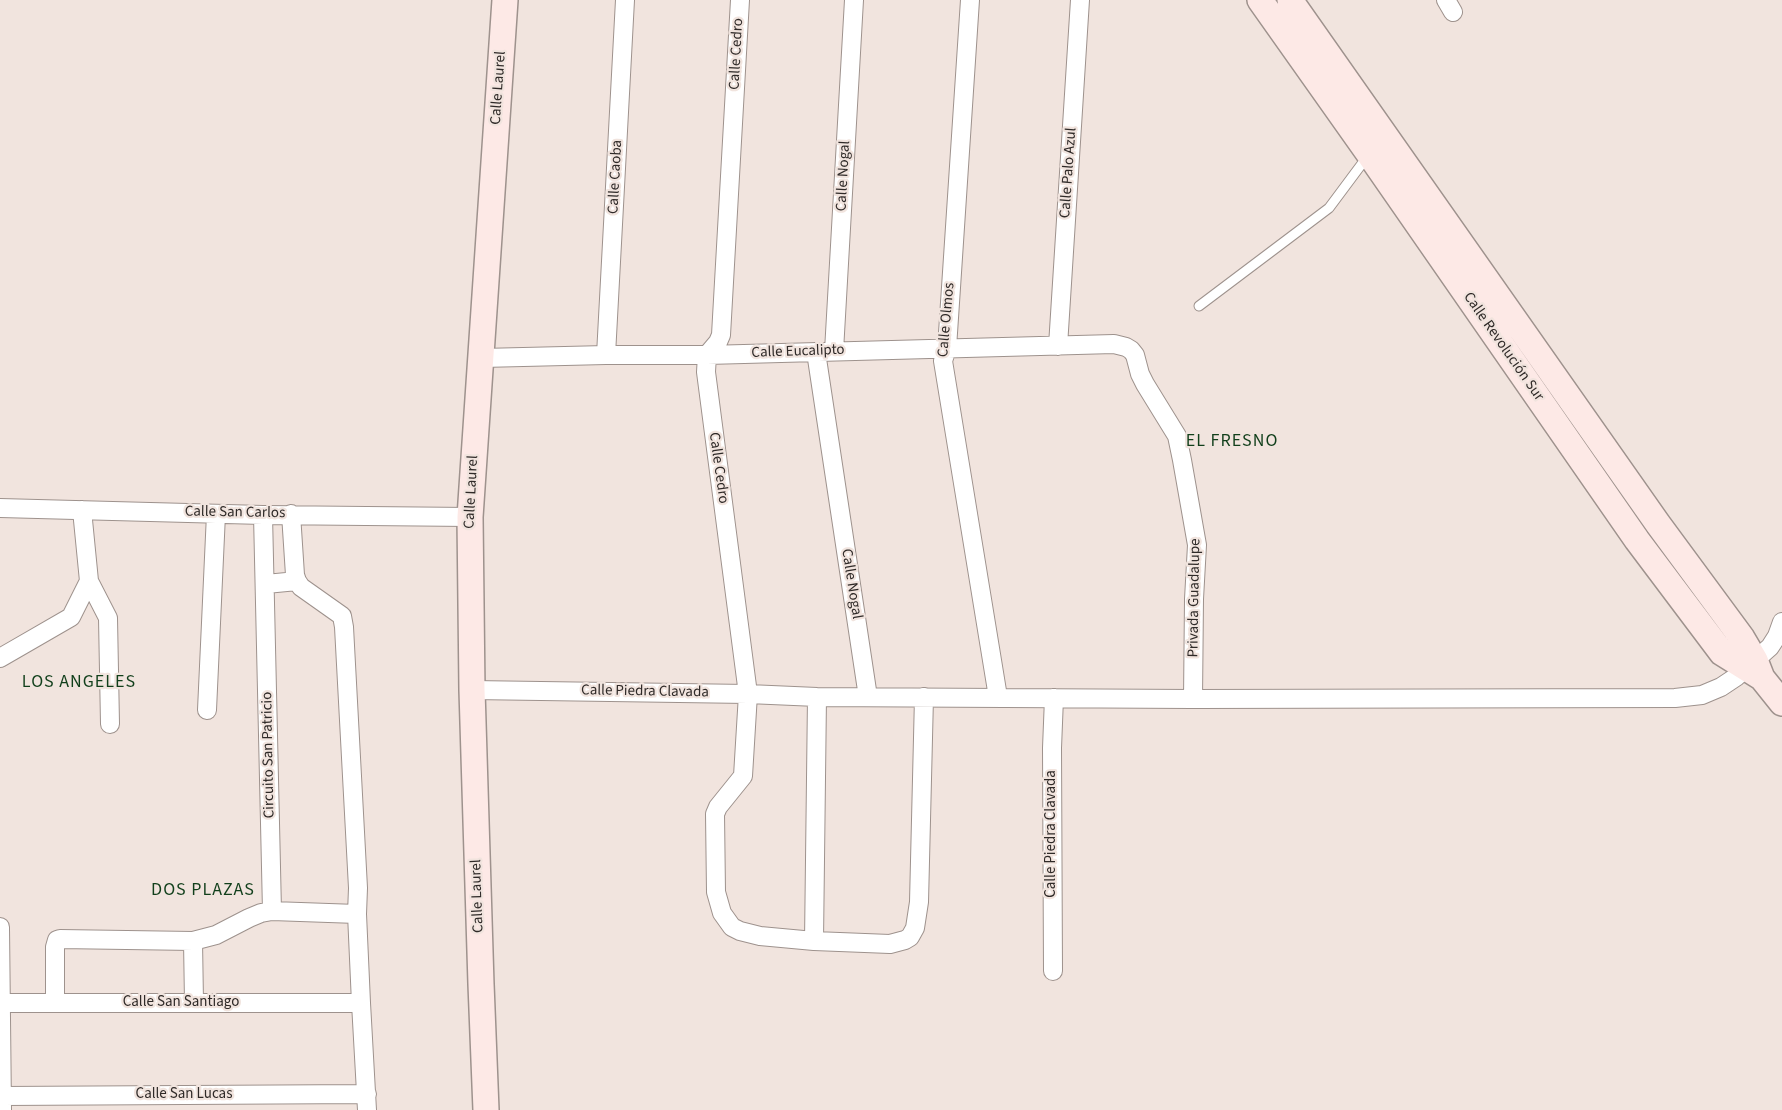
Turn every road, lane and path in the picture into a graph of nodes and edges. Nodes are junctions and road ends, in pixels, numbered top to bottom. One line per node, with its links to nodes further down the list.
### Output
1 (505, 0): 18 (main road, Calle Laurel)
2 (625, 0): 16 (street, Calle Caoba)
3 (740, 0): 17 (street, Calle Cedro)
4 (854, 0): 14 (street, Calle Nogal)
5 (970, 0): 13 (street, Calle Olmos)
6 (1080, 0): 12 (street, Calle Palo Azul)
7 (1290, 0): 9 (main road, Calle Revolución Sur)
8 (1265, 2): 9 (main road, Calle Revolución Sur)
9 (1379, 146): 10 (lane); 19 (main road, Calle Revolución Sur); 20 (main road, Calle Revolución Sur)
10 (1199, 306)
11 (1114, 344): 12 (street, Calle Eucalipto); 42 (street, Privada Guadalupe)
12 (1058, 346): 13 (street, Calle Eucalipto)
13 (946, 348): 14 (street, Calle Eucalipto); 40 (street, Calle Olmos)
14 (834, 351): 15 (street, Calle Eucalipto)
15 (816, 352): 17 (street, Calle Eucalipto); 38 (street, Calle Nogal)
16 (606, 355): 17 (street, Calle Eucalipto); 18 (street, Calle Eucalipto)
17 (707, 355): 36 (street, Calle Cedro)
18 (482, 358): 26 (main road, Calle Laurel)
19 (1560, 385): 20 (main road); 27 (main road, Calle Revolución Sur)
20 (1540, 400): 28 (main road, Calle Revolución Sur)
21 (0, 508): 22 (street, Calle San Carlos)
22 (82, 510): 23 (street, Calle San Carlos); 29 (street)
23 (216, 514): 25 (street, Calle San Carlos); 43 (street)
24 (291, 514): 25 (street, Calle San Carlos); 26 (street, Calle San Carlos); 30 (street)
25 (263, 515): 31 (street, Circuito San Patricio)
26 (470, 517): 35 (main road, Calle Laurel)
27 (1658, 524): 28 (main road); 34 (main road, Calle Revolución Sur)
28 (1637, 540): 34 (main road, Calle Revolución Sur)
29 (89, 581): 33 (street); 44 (street)
30 (297, 581): 31 (street); 46 (street)
31 (266, 584): 45 (street, Circuito San Patricio)
32 (1782, 622): 34 (street)
33 (0, 658)
34 (1763, 680): 42 (street, Calle Piedra Clavada)
35 (472, 690): 36 (street, Calle Piedra Clavada); 57 (main road, Calle Laurel)
36 (748, 694): 37 (street, Calle Piedra Clavada); 49 (street, Calle Cedro)
37 (817, 697): 38 (street, Calle Piedra Clavada); 49 (street)
38 (868, 697): 39 (street, Calle Piedra Clavada)
39 (924, 697): 40 (street, Calle Piedra Clavada); 49 (street)
40 (998, 697): 41 (street, Calle Piedra Clavada)
41 (1054, 698): 42 (street, Calle Piedra Clavada); 50 (street, Calle Piedra Clavada)
42 (1194, 699)
43 (207, 710)
44 (110, 724)
45 (272, 911): 46 (street); 48 (street)
46 (357, 914): 54 (street)
47 (0, 927): 53 (street)
48 (193, 941): 51 (street); 52 (street)
49 (814, 941)
50 (1052, 971)
51 (55, 1002): 52 (street, Calle San Santiago); 53 (street, Calle San Santiago)
52 (194, 1002): 54 (street, Calle San Santiago)
53 (1, 1003): 56 (street)
54 (361, 1003): 55 (street)
55 (367, 1102): 56 (street, Calle San Lucas)
56 (2, 1103)
57 (486, 1110)

